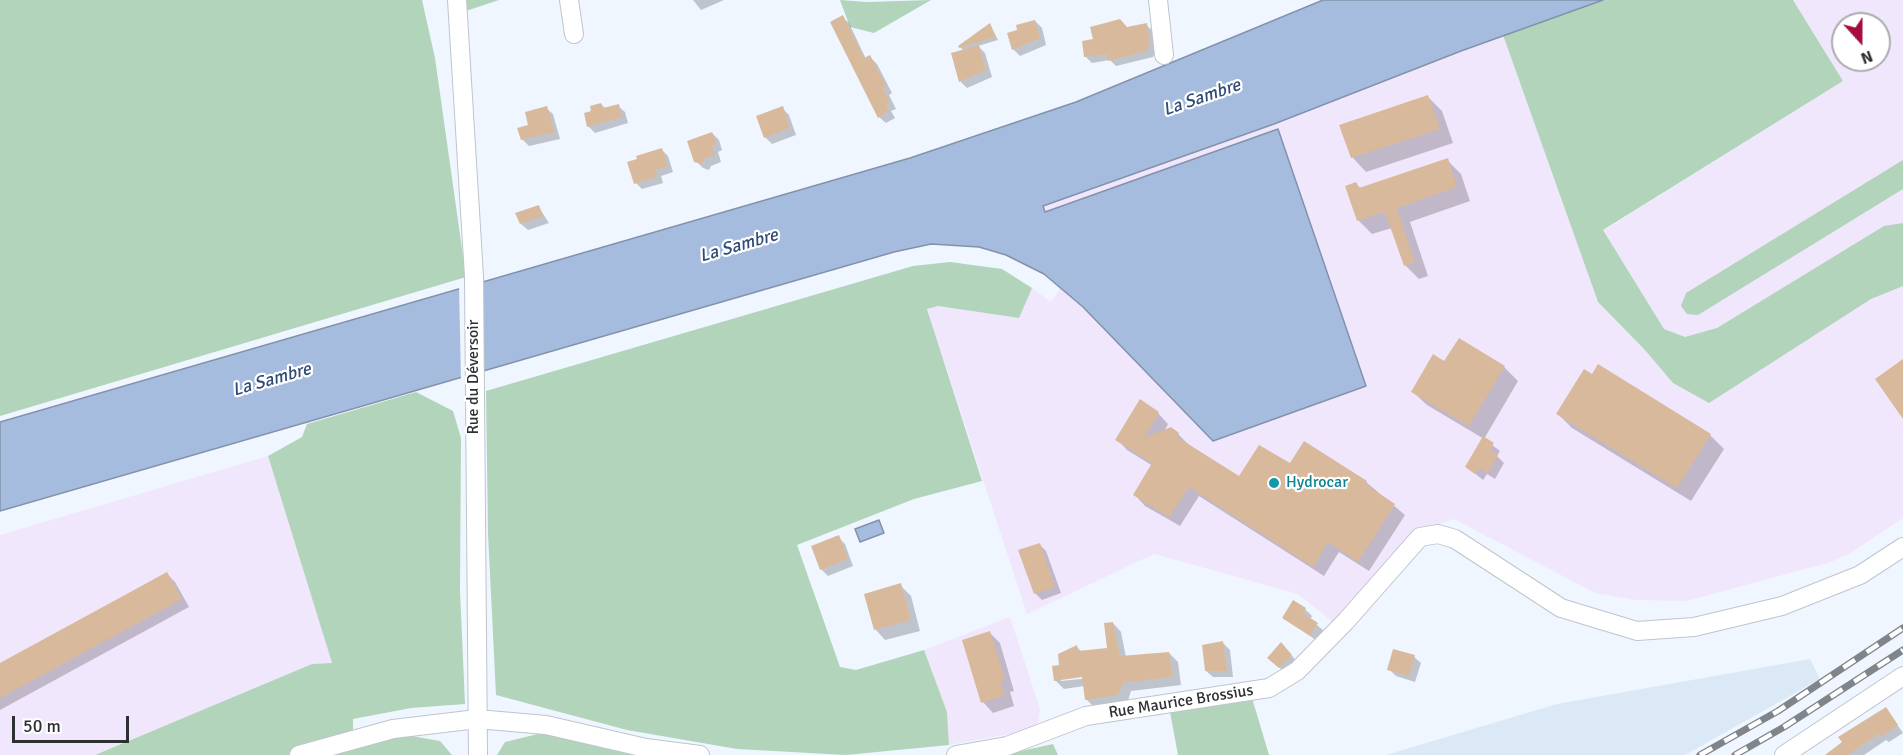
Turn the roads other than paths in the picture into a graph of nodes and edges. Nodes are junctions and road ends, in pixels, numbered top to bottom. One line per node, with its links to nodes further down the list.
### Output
1 (457, 0): 8 (street, Rue du Déversoir)
2 (569, 0): 4 (street)
3 (1158, 0): 5 (street)
4 (574, 34)
5 (1164, 55)
6 (1903, 547): 12 (street, Rue Maurice Brossius)
7 (1903, 676): 13 (street)
8 (477, 720): 9 (street); 10 (street, Rue du Déversoir); 11 (street)
9 (299, 755)
10 (478, 755)
11 (700, 755)
12 (956, 755)
13 (1784, 755)

